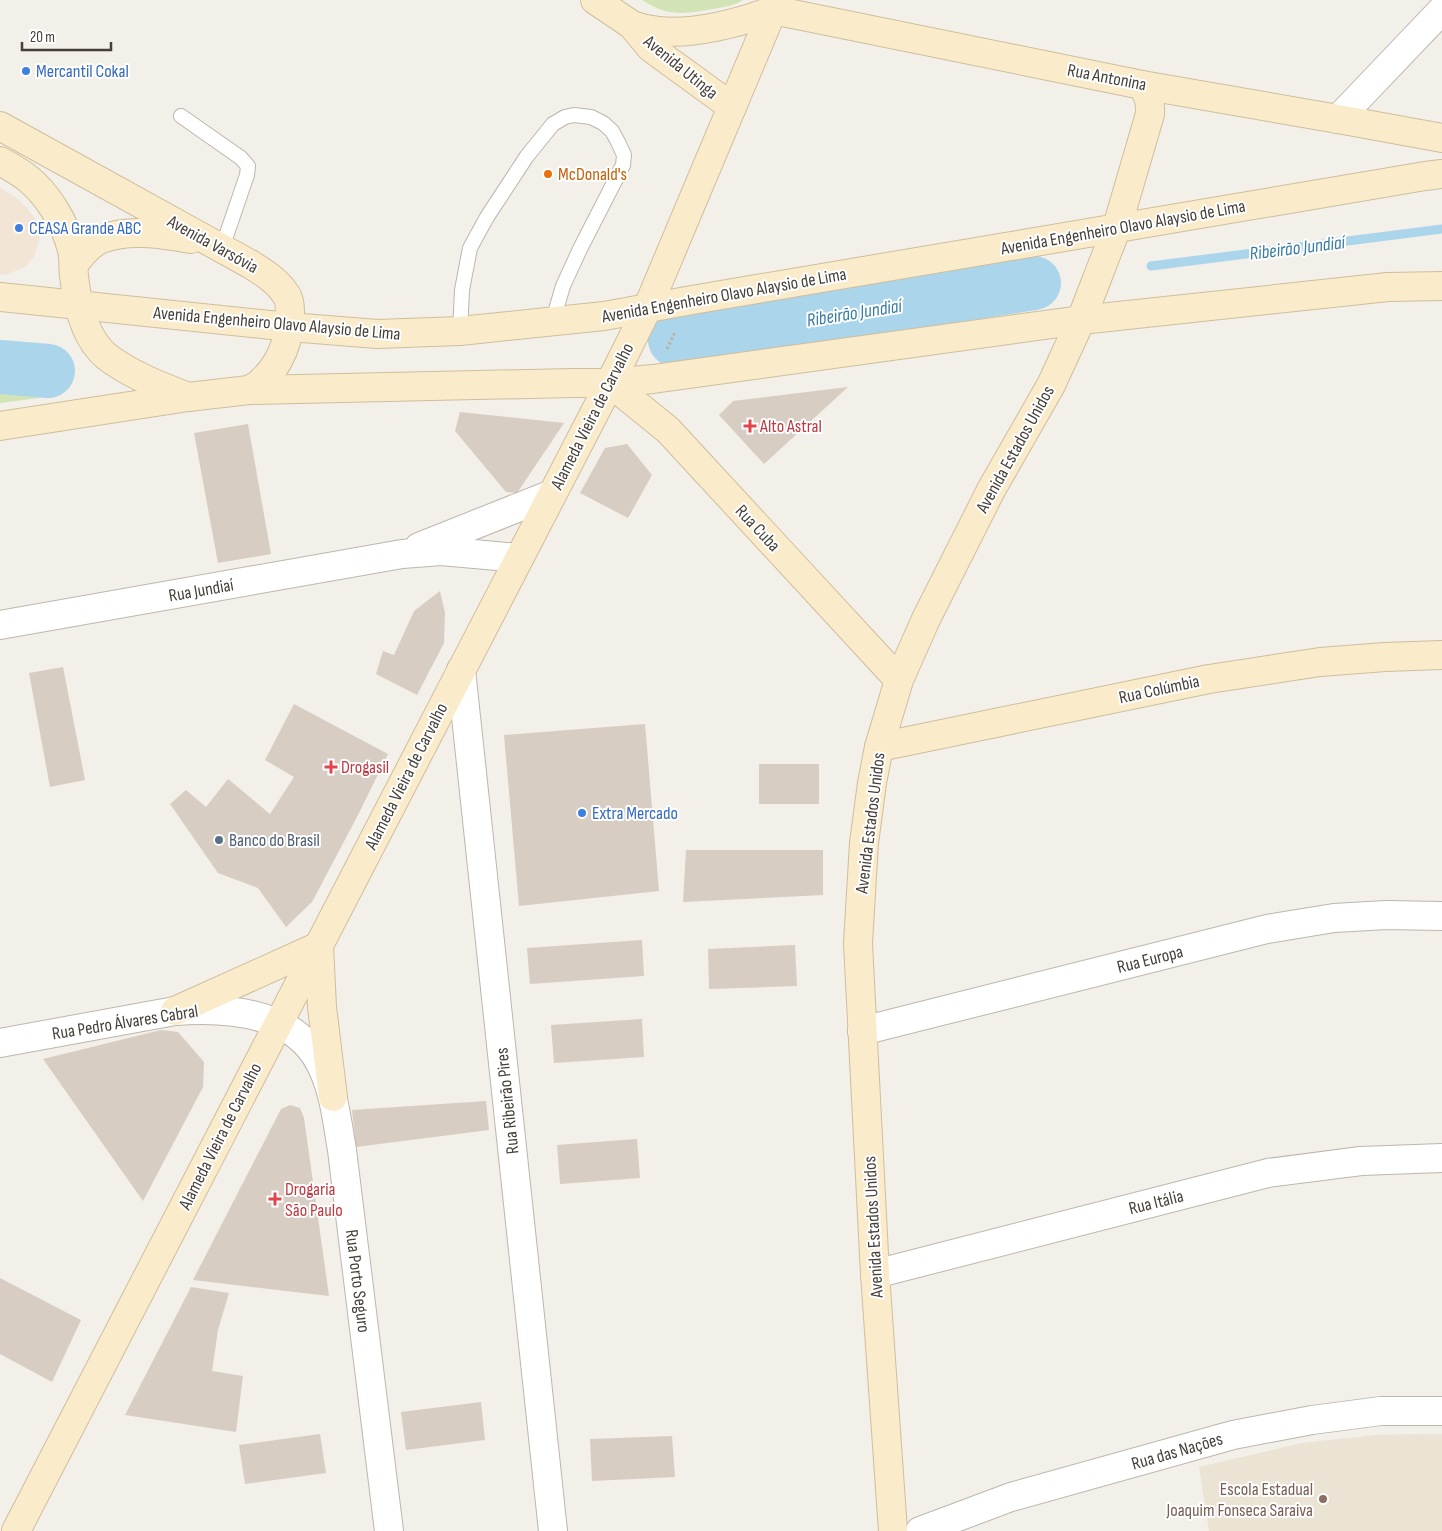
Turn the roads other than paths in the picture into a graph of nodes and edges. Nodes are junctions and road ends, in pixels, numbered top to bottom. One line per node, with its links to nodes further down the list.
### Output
1 (595, 0): 4 (main road, Avenida Utinga)
2 (775, 5): 4 (main road, Avenida Utinga); 5 (main road, Rua Antonina); 6 (main road, Alameda Vieira de Carvalho)
3 (1442, 10): 8 (street)
4 (632, 25): 6 (main road, Avenida Utinga)
5 (1142, 84): 8 (main road, Rua Antonina); 13 (main road, Avenida Estados Unidos)
6 (732, 107): 19 (main road, Alameda Vieira de Carvalho)
7 (181, 116): 14 (lane)
8 (1338, 119): 10 (main road, Rua Antonina)
9 (0, 126): 14 (main road, Avenida Varsóvia)
10 (1442, 138)
11 (0, 161): 15 (main road)
12 (1442, 174): 13 (main road, Avenida Engenheiro Olavo Alaysio de Lima)
13 (1117, 227): 19 (main road, Avenida Engenheiro Olavo Alaysio de Lima); 20 (main road, Avenida Estados Unidos)
14 (216, 245): 15 (main road); 22 (main road, Avenida Varsóvia)
15 (74, 264): 18 (main road)
16 (1442, 286): 20 (main road)
17 (0, 297): 18 (main road, Avenida Engenheiro Olavo Alaysio de Lima)
18 (79, 306): 22 (main road, Avenida Engenheiro Olavo Alaysio de Lima); 26 (main road)
19 (647, 309): 21 (main road, Avenida Engenheiro Olavo Alaysio de Lima); 24 (main road, Alameda Vieira de Carvalho)
20 (1081, 320): 24 (main road); 34 (main road, Avenida Estados Unidos)
21 (552, 322): 23 (main road, Avenida Engenheiro Olavo Alaysio de Lima); 23 (lane)
22 (290, 328): 23 (main road, Avenida Engenheiro Olavo Alaysio de Lima); 25 (main road)
23 (460, 331)
24 (610, 383): 25 (main road); 28 (main road, Alameda Vieira de Carvalho); 34 (main road, Rua Cuba)
25 (249, 390): 26 (main road)
26 (188, 397): 27 (main road)
27 (0, 426)
28 (552, 494): 29 (street, Rua Jundiaí); 30 (main road, Alameda Vieira de Carvalho)
29 (402, 554): 30 (street, Rua Jundiaí); 31 (street, Rua Jundiaí)
30 (519, 558): 33 (main road, Alameda Vieira de Carvalho)
31 (0, 626)
32 (1442, 655): 35 (main road, Rua Colúmbia)
33 (461, 670): 37 (main road, Alameda Vieira de Carvalho); 48 (street, Rua Ribeirão Pires)
34 (899, 680): 35 (main road, Avenida Estados Unidos)
35 (879, 747): 40 (main road, Avenida Estados Unidos)
36 (1442, 916): 40 (street, Rua Europa)
37 (318, 946): 38 (main road); 39 (main road, Alameda Vieira de Carvalho); 42 (main road)
38 (175, 1011): 39 (street, Rua Pedro Álvares Cabral); 41 (street, Rua Pedro Álvares Cabral)
39 (278, 1023): 42 (street, Rua Porto Seguro); 46 (main road, Alameda Vieira de Carvalho)
40 (862, 1031): 44 (main road, Avenida Estados Unidos)
41 (0, 1044)
42 (333, 1097): 47 (street, Rua Porto Seguro)
43 (1442, 1158): 44 (street, Rua Itália)
44 (875, 1274): 49 (main road, Avenida Estados Unidos)
45 (1442, 1411): 50 (street, Rua das Nações)
46 (16, 1531)
47 (389, 1531)
48 (553, 1531)
49 (893, 1531)
50 (920, 1531)

